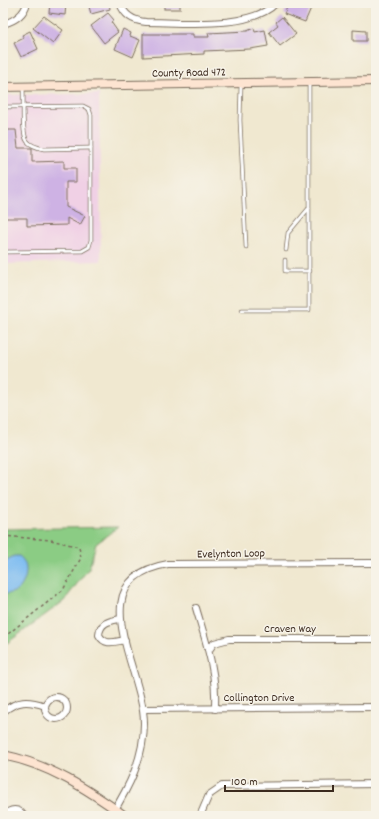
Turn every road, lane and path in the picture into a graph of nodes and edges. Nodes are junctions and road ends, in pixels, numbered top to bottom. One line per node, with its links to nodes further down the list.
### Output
1 (27, 3): 4 (street)
2 (120, 3): 3 (street)
3 (276, 3)
4 (3, 24)
5 (376, 81): 6 (street, County Road 472)
6 (308, 82): 7 (street, County Road 472); 13 (lane)
7 (241, 83): 9 (street, County Road 472); 14 (lane)
8 (3, 87): 9 (street, County Road 472)
9 (23, 87): 10 (lane)
10 (24, 106): 11 (lane); 12 (lane); 12 (lane)
11 (3, 107)
12 (91, 148): 16 (lane)
13 (309, 208): 15 (lane); 18 (lane)
14 (246, 247)
15 (286, 250)
16 (3, 252)
17 (285, 260): 18 (lane)
18 (310, 271): 19 (lane)
19 (242, 310)
20 (3, 536): 24 (path)
21 (376, 563): 23 (street, Evelynton Loop)
22 (196, 608): 27 (street)
23 (120, 619): 26 (street, Evelynton Loop); 26 (street)
24 (3, 638)
25 (376, 639): 27 (street, Craven Way)
26 (124, 640): 30 (street, Evelynton Loop)
27 (209, 650): 31 (street)
28 (45, 706): 32 (street)
29 (376, 707): 31 (street, Collington Drive)
30 (143, 709): 31 (street, Collington Drive); 35 (street, Evelynton Loop)
31 (215, 709)
32 (3, 712)
33 (3, 755): 35 (street)
34 (376, 784): 39 (street)
35 (113, 813): 38 (street)
36 (4, 816): 37 (street)
37 (24, 816)
38 (125, 816)
39 (200, 816)

